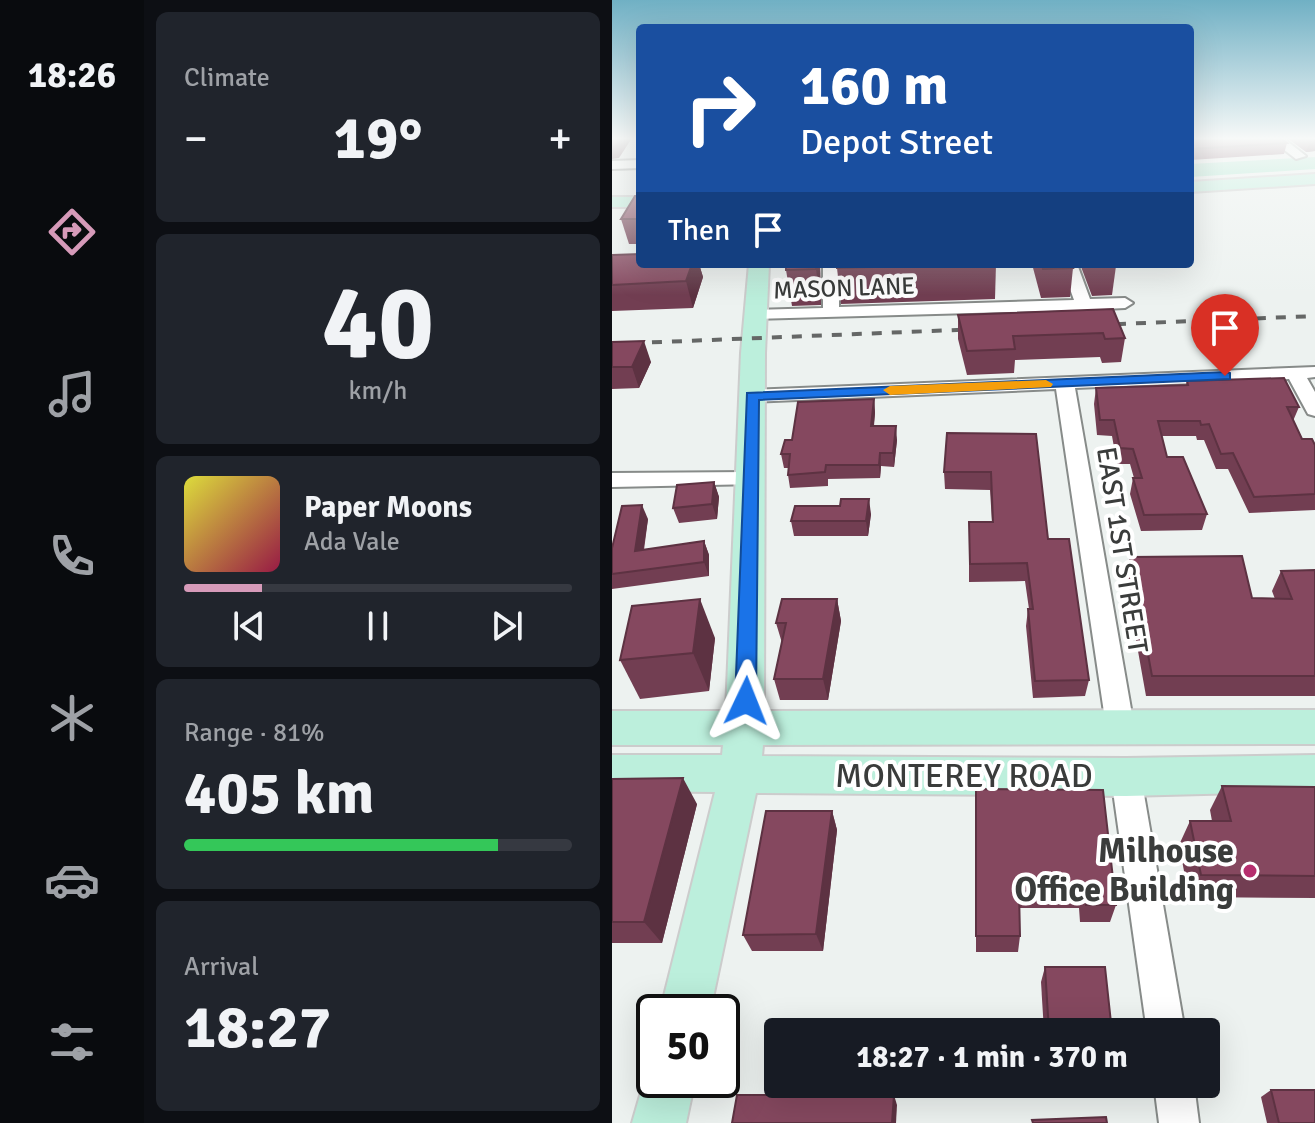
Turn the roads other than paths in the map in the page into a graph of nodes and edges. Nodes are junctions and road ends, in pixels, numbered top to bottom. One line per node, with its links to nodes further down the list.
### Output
1 (612, 202): 2 (main road)
2 (636, 202)
3 (612, 210): 4 (main road)
4 (636, 210)
5 (759, 268): 11 (main road)
6 (832, 268): 10 (street)
7 (1070, 268): 9 (street)
8 (1125, 303): 9 (street, MASON LANE)
9 (1084, 305): 10 (street, MASON LANE)
10 (831, 312): 11 (street, MASON LANE)
11 (756, 315): 15 (main road)
12 (1315, 372): 13 (street)
13 (1295, 373): 14 (street); 16 (street)
14 (1065, 383): 15 (street); 19 (street, EAST 1ST STREET)
15 (752, 396): 17 (main road)
16 (1315, 410)
17 (750, 479): 18 (street); 20 (main road)
18 (612, 480)
19 (1120, 726): 20 (main road, MONTEREY ROAD); 21 (main road, MONTEREY ROAD)
20 (745, 727): 22 (main road, MONTEREY ROAD); 25 (main road)
21 (1315, 727)
22 (612, 728)
23 (612, 773): 25 (main road, MONTEREY ROAD)
24 (1315, 773): 26 (main road, MONTEREY ROAD)
25 (740, 774): 26 (main road, MONTEREY ROAD); 27 (main road)
26 (1126, 777): 28 (street)
27 (689, 994)
28 (1164, 1018)
29 (665, 1098): 31 (main road)
30 (1176, 1098): 32 (street)
31 (659, 1123)
32 (1179, 1123)

